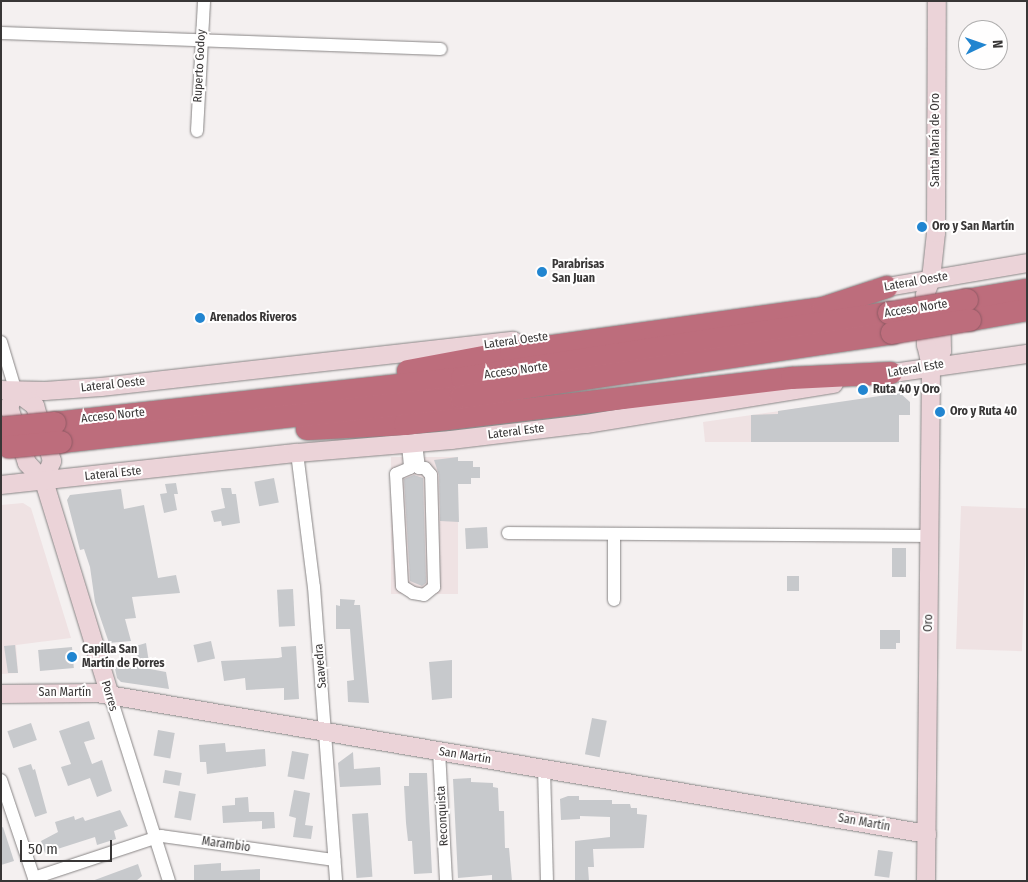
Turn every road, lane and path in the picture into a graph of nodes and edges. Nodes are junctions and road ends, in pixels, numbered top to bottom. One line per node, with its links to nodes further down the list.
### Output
1 (204, 1): 4 (street, Ruperto Godoy)
2 (937, 1): 8 (street, Santa María de Oro)
3 (1, 33): 4 (street)
4 (202, 40): 5 (street); 6 (street, Ruperto Godoy)
5 (441, 50)
6 (197, 131)
7 (1027, 263): 8 (street, Lateral Oeste)
8 (931, 279): 9 (street, Lateral Oeste); 16 (street, Oro)
9 (886, 287): 18 (street, Lateral Oeste); 19 (highway)
10 (1027, 290): 11 (highway, Acceso Norte)
11 (968, 310): 12 (highway, Acceso Norte); 13 (highway, Acceso Norte, bridge)
12 (1027, 310)
13 (891, 323): 19 (highway, Acceso Norte); 21 (highway, Acceso Norte)
14 (1, 342): 18 (street, Porres)
15 (1027, 354): 16 (street, Lateral Este)
16 (931, 366): 17 (street, Lateral Este); 29 (street, Oro)
17 (892, 373): 21 (highway); 23 (street, Lateral Este)
18 (9, 391): 25 (street, Porres); 25 (street)
19 (222, 405): 20 (highway, Acceso Norte)
20 (58, 432): 21 (highway, Acceso Norte); 22 (highway, Acceso Norte, bridge)
21 (158, 433)
22 (3, 438)
23 (412, 444): 23 (street); 24 (street, Lateral Este)
24 (297, 453): 25 (street, Lateral Este); 33 (street, Saavedra)
25 (44, 481): 26 (street, Lateral Este); 32 (street, Porres)
26 (1, 485)
27 (508, 533): 28 (street)
28 (614, 534): 29 (street); 30 (street)
29 (930, 536): 37 (street, Oro)
30 (614, 600)
31 (1, 694): 32 (street, San Martín)
32 (110, 695): 33 (street, San Martín); 38 (street, Porres)
33 (327, 734): 34 (street, San Martín); 39 (street, Saavedra)
34 (440, 752): 35 (street, San Martín); 43 (street, Reconquista)
35 (544, 768): 37 (street, San Martín); 44 (street)
36 (1, 780): 40 (street)
37 (926, 834): 45 (street, Oro)
38 (156, 838): 39 (street, Marambio); 40 (street, Marambio); 41 (street, Porres)
39 (334, 860): 42 (street, Saavedra)
40 (34, 879)
41 (169, 881)
42 (336, 881)
43 (446, 881)
44 (547, 881)
45 (926, 881)

